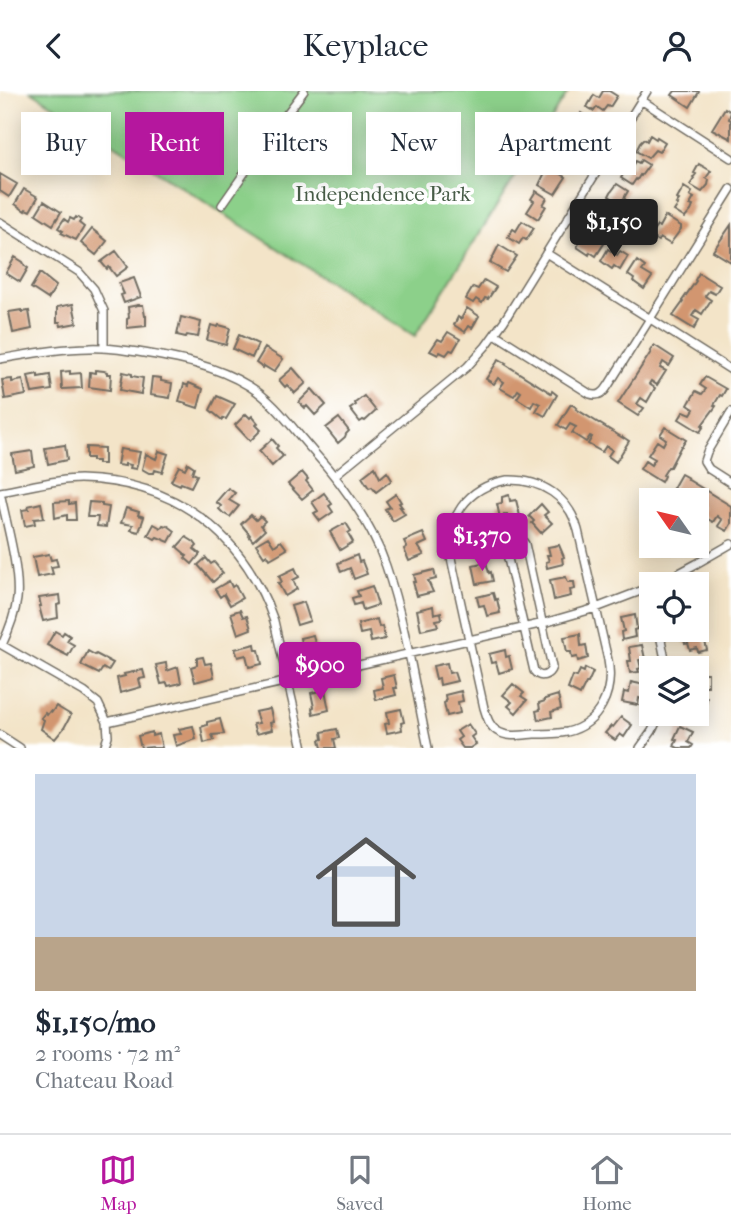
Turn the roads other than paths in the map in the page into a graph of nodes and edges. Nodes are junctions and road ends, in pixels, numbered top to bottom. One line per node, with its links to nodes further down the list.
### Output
1 (304, 91): 6 (street)
2 (647, 91): 3 (street)
3 (641, 100): 4 (street); 8 (street)
4 (731, 158)
5 (731, 190): 9 (street)
6 (222, 205)
7 (0, 222): 11 (street)
8 (546, 253): 9 (street); 10 (street)
9 (650, 319): 10 (street); 13 (street)
10 (495, 334): 15 (street)
11 (104, 348): 12 (street); 15 (street)
12 (0, 359)
13 (731, 370)
14 (731, 412): 16 (street)
15 (335, 475): 26 (street)
16 (731, 483)
17 (0, 492): 25 (street); 27 (street)
18 (731, 544): 19 (street)
19 (682, 572)
20 (639, 592): 21 (street)
21 (596, 608): 22 (street); 24 (street); 24 (street)
22 (544, 623): 23 (street); 23 (street); 23 (street)
23 (523, 627): 24 (street)
24 (469, 639): 26 (street)
25 (1, 645): 28 (street)
26 (408, 653): 27 (street); 34 (street)
27 (287, 680): 28 (street); 33 (street)
28 (107, 722): 32 (street)
29 (654, 726): 35 (street)
30 (0, 735): 31 (street)
31 (20, 748)
32 (104, 748)
33 (303, 748)
34 (428, 748)
35 (640, 748)

